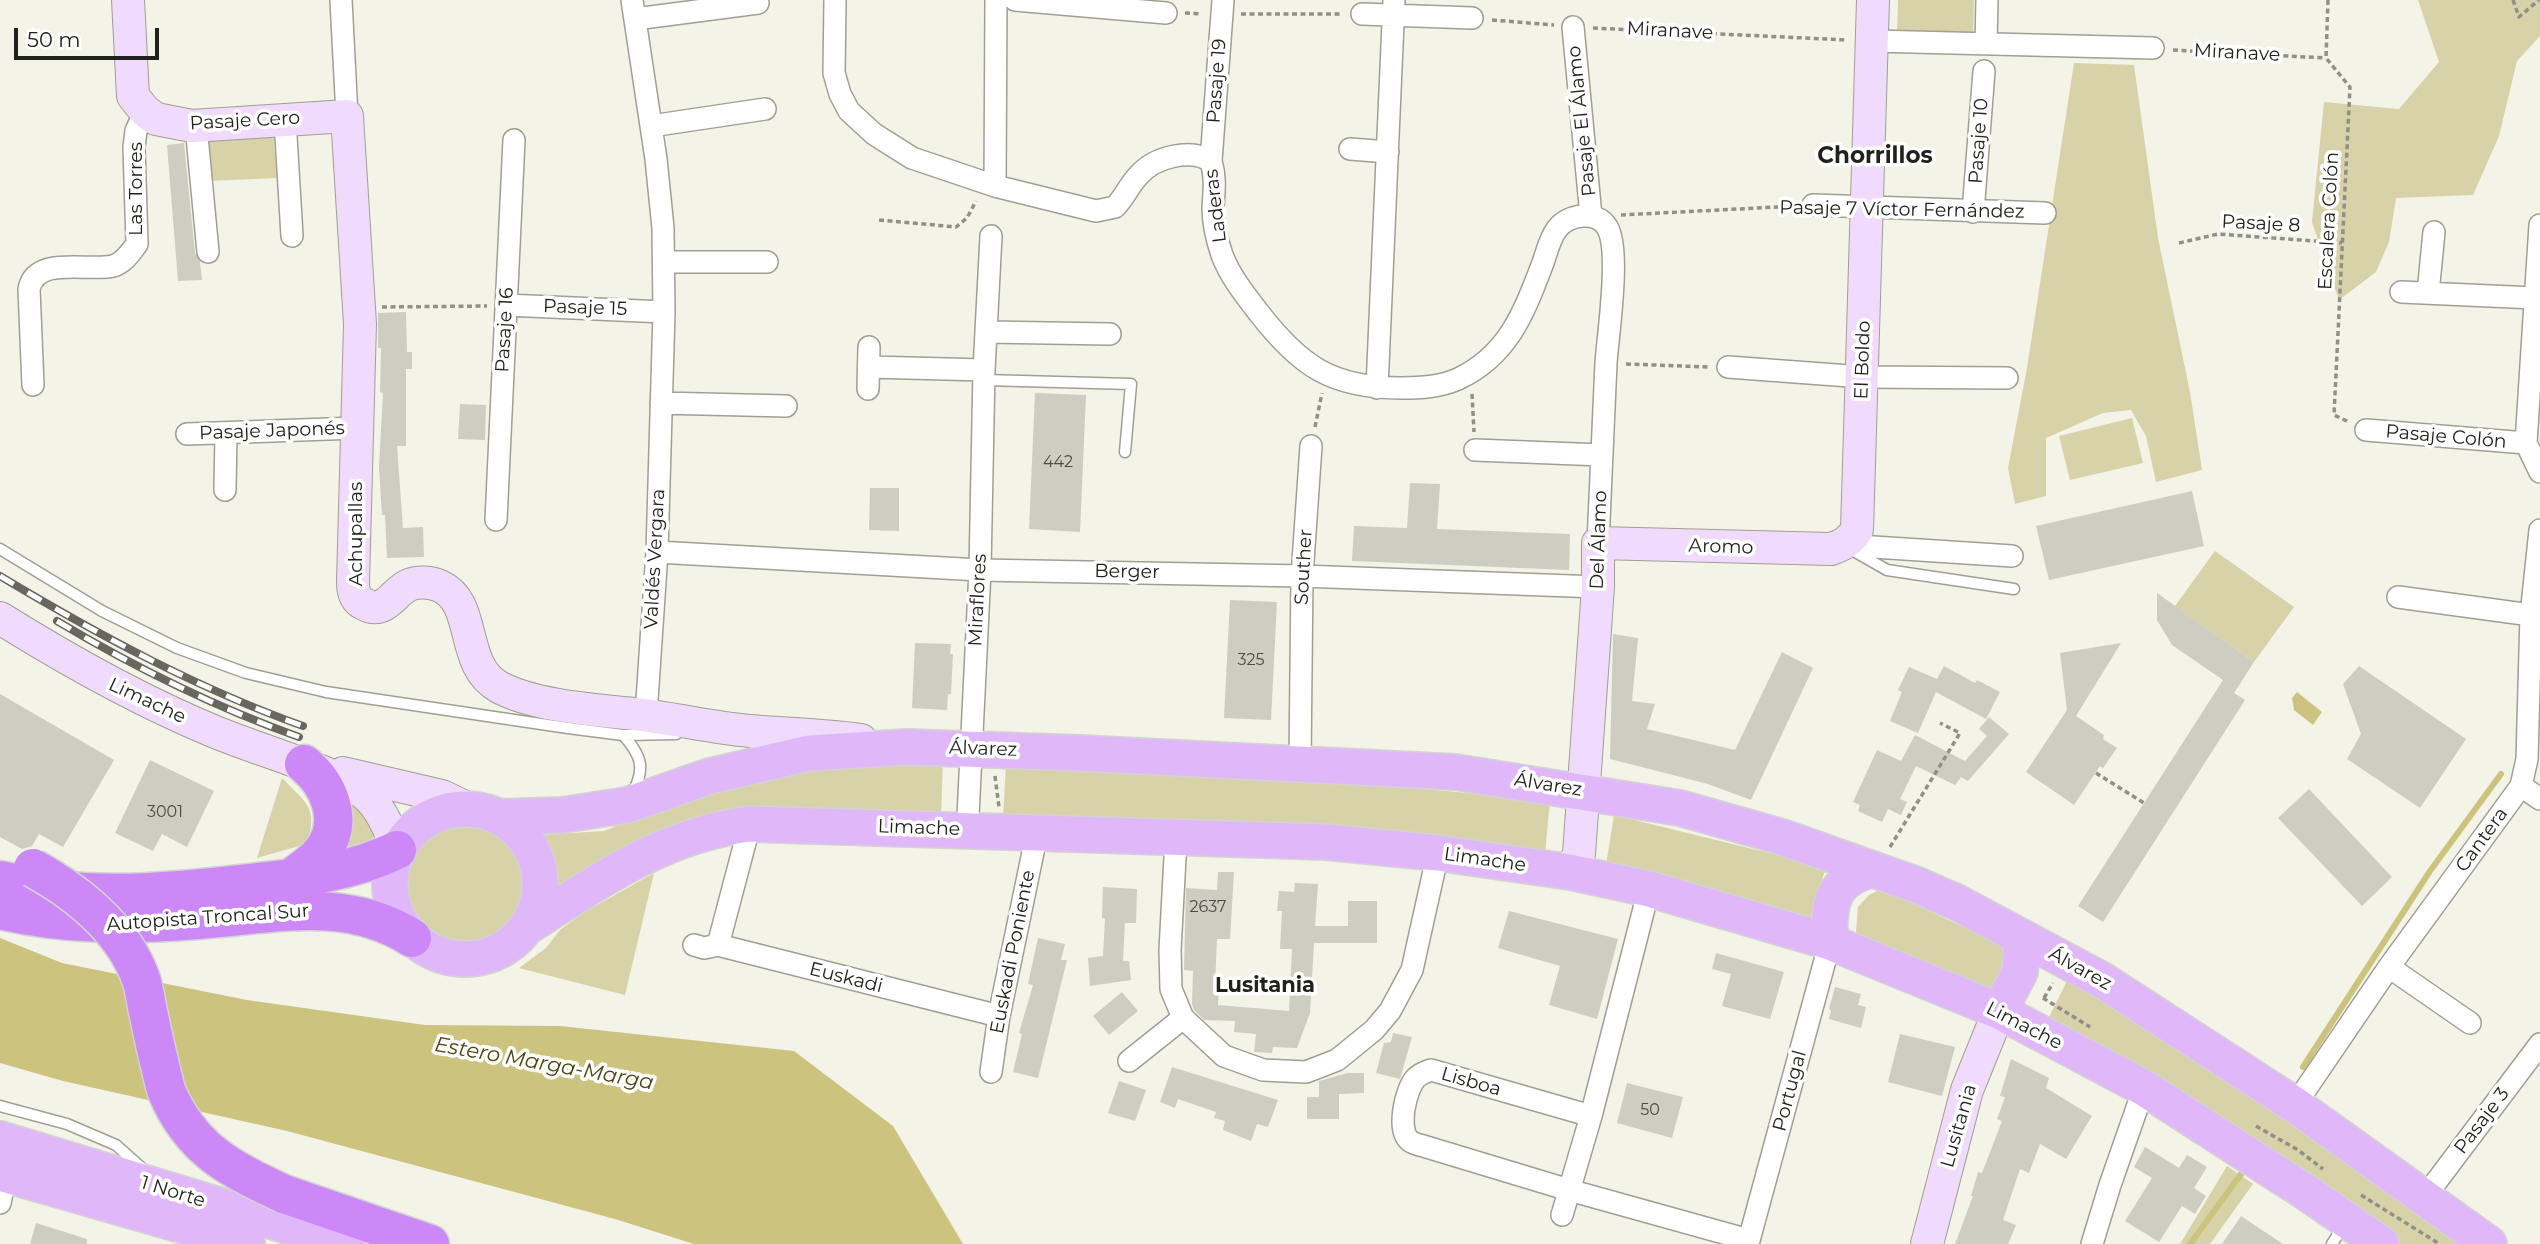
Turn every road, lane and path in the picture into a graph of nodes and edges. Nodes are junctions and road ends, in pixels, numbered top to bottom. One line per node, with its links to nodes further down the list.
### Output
1 (128, 0): 25 (street)
2 (341, 0): 26 (street, Achupallas)
3 (835, 0): 34 (street, Laderas)
4 (996, 0): 34 (street)
5 (1015, 0): 15 (street)
6 (1873, 0): 19 (street, El Boldo)
7 (1987, 0): 20 (street)
8 (2328, 0): 22 (path)
9 (2514, 0): 10 (path)
10 (2539, 0)
11 (758, 3): 14 (street, Valdés Vergara)
12 (1222, 7): 15 (path); 16 (path); 33 (street, Pasaje 19)
13 (1394, 8): 16 (street); 17 (street); 32 (street)
14 (634, 9): 29 (street, Valdés Vergara)
15 (1166, 13)
16 (1362, 14)
17 (1472, 19): 18 (path, Miranave)
18 (1573, 27): 19 (path, Miranave); 39 (street, Pasaje El Álamo)
19 (1872, 41): 20 (street); 36 (street, El Boldo)
20 (1986, 44): 21 (street)
21 (2153, 48): 22 (path, Miranave)
22 (2326, 58): 46 (path, Escalera Colón)
23 (1984, 72): 37 (street, Pasaje 10)
24 (765, 109): 29 (street)
25 (145, 111): 28 (street, Pasaje Cero); 66 (street, Las Torres)
26 (347, 116): 27 (street, Pasaje Cero); 54 (street, Achupallas)
27 (285, 120): 28 (street, Pasaje Cero); 43 (street)
28 (196, 126): 47 (street)
29 (651, 126): 48 (street, Valdés Vergara)
30 (514, 141): 53 (street, Pasaje 16)
31 (1350, 149): 32 (street)
32 (1388, 152): 67 (street)
33 (1211, 161): 34 (street, Laderas); 62 (street, Laderas)
34 (994, 194): 40 (path)
35 (1813, 205): 36 (street, Pasaje 7 Víctor Fernández); 39 (path, Pasaje 7 Víctor Fernández)
36 (1868, 208): 37 (street, Pasaje 7 Víctor Fernández); 64 (street, El Boldo)
37 (1973, 212): 38 (street, Pasaje 7 Víctor Fernández)
38 (2045, 214)
39 (1591, 216): 59 (street, Del Álamo); 61 (street, Laderas)
40 (879, 220)
41 (2540, 225): 52 (street)
42 (2434, 232): 51 (street)
43 (292, 236)
44 (990, 236): 56 (street, Miraflores)
45 (2179, 243): 46 (path, Pasaje 8)
46 (2342, 243): 72 (path, Escalera Colón)
47 (208, 251)
48 (664, 262): 49 (street); 55 (street, Valdés Vergara)
49 (767, 262)
50 (2401, 292): 51 (street)
51 (2428, 293): 52 (street)
52 (2535, 298): 58 (street)
53 (506, 305): 54 (path); 55 (street, Pasaje 15); 82 (street, Pasaje 16)
54 (359, 307): 71 (street, Achupallas)
55 (664, 312): 69 (street, Valdés Vergara)
56 (986, 332): 57 (street); 63 (street, Miraflores)
57 (1110, 334)
58 (2536, 340): 75 (street)
59 (1606, 363): 60 (path); 79 (street, Del Álamo)
60 (1728, 367): 64 (street)
61 (1471, 371): 67 (street, Laderas); 77 (path)
62 (1326, 374): 67 (street, Laderas); 76 (path)
63 (984, 375): 68 (street); 78 (lane); 89 (street, Miraflores)
64 (1863, 377): 65 (street); 85 (street, El Boldo)
65 (2007, 378)
66 (33, 385)
67 (1377, 388)
68 (868, 389)
69 (661, 403): 70 (street); 87 (street, Valdés Vergara)
70 (787, 403)
71 (357, 428): 73 (street, Pasaje Japonés); 97 (street, Achupallas)
72 (2367, 430): 75 (street, Pasaje Colón)
73 (226, 433): 74 (street, Pasaje Japonés); 81 (street)
74 (187, 434)
75 (2526, 443): 80 (street)
76 (1311, 446): 90 (street, Souther)
77 (1475, 450): 79 (street)
78 (1125, 452)
79 (1602, 455): 84 (street, Del Álamo)
80 (2540, 472)
81 (225, 490)
82 (496, 520)
83 (2540, 530): 94 (street, Cantera)
84 (1598, 543): 85 (street, Aromo); 91 (street, Del Álamo)
85 (1843, 545): 88 (street); 92 (lane)
86 (0, 550): 97 (lane)
87 (657, 552): 89 (street, Berger); 97 (street, Valdés Vergara)
88 (2012, 556)
89 (980, 570): 90 (street, Berger); 99 (street, Miraflores)
90 (1302, 576): 91 (street, Berger); 100 (street, Souther)
91 (1598, 587): 104 (street, Del Álamo)
92 (2014, 589)
93 (2398, 597): 94 (street)
94 (2531, 615): 103 (street, Cantera)
95 (0, 618): 101 (street, Limache)
96 (1940, 723): 116 (path)
97 (635, 725): 98 (street, Achupallas); 107 (lane)
98 (916, 748): 99 (main road, Álvarez); 107 (main road, Álvarez)
99 (982, 749): 100 (main road, Álvarez); 110 (path); 110 (street, Miraflores)
100 (1300, 762): 104 (main road, Álvarez)
101 (304, 764): 108 (street, Limache); 113 (street, Limache); 118 (highway)
102 (2096, 773): 106 (path)
103 (2521, 786): 105 (street); 127 (street, Cantera)
104 (1582, 790): 116 (main road, Álvarez); 117 (street, Del Álamo)
105 (2540, 799)
106 (2144, 803)
107 (627, 805): 108 (main road, Álvarez)
108 (484, 813): 113 (main road, Limache); 121 (main road, Limache)
109 (750, 824): 110 (main road, Limache); 121 (main road, Limache); 126 (street)
110 (986, 831): 111 (main road, Limache)
111 (1037, 833): 112 (main road, Limache); 129 (street, Euskadi Poniente)
112 (1176, 839): 114 (main road, Limache); 130 (street)
113 (397, 850): 118 (highway, Autopista Troncal Sur); 122 (main road, Limache)
114 (1437, 853): 117 (main road, Limache); 130 (street)
115 (11, 868): 118 (highway, Autopista Troncal Sur); 149 (highway, bridge)
116 (1875, 869): 123 (main road, Álvarez); 124 (main road)
117 (1570, 872): 119 (main road, Limache)
118 (290, 879)
119 (1649, 889): 124 (main road, Limache); 138 (street)
120 (0, 910): 122 (highway, Autopista Troncal Sur)
121 (527, 928): 122 (main road, Limache)
122 (412, 938)
123 (2022, 938): 128 (main road); 136 (main road, Álvarez)
124 (1830, 942): 128 (main road, Limache); 146 (street, Portugal)
125 (694, 945): 126 (street, Euskadi)
126 (718, 945): 129 (street, Euskadi)
127 (2389, 967): 131 (street); 136 (street, Cantera)
128 (1999, 1011): 135 (main road, Limache); 150 (street, Lusitania)
129 (999, 1016): 134 (street, Euskadi Poniente)
130 (1183, 1018): 133 (street)
131 (2470, 1023)
132 (2540, 1044): 143 (street, Pasaje 3)
133 (1129, 1061)
134 (991, 1072)
135 (2144, 1088): 145 (main road, Limache); 151 (street)
136 (2295, 1105): 143 (main road, Álvarez)
137 (0, 1106): 142 (lane)
138 (1591, 1116): 141 (street); 141 (street, Lisboa)
139 (0, 1139): 142 (main road, 1 Norte)
140 (2, 1184): 147 (main road, 1 Norte)
141 (1569, 1190): 144 (street); 146 (street, Portugal)
142 (167, 1191): 148 (main road, 1 Norte)
143 (2424, 1198): 153 (main road, Álvarez)
144 (1562, 1215)
145 (2339, 1232): 152 (main road, Limache)
146 (1749, 1242)
147 (247, 1244)
148 (347, 1244)
149 (430, 1244)
150 (1927, 1244)
151 (2092, 1244)
152 (2381, 1244)
153 (2489, 1244)

